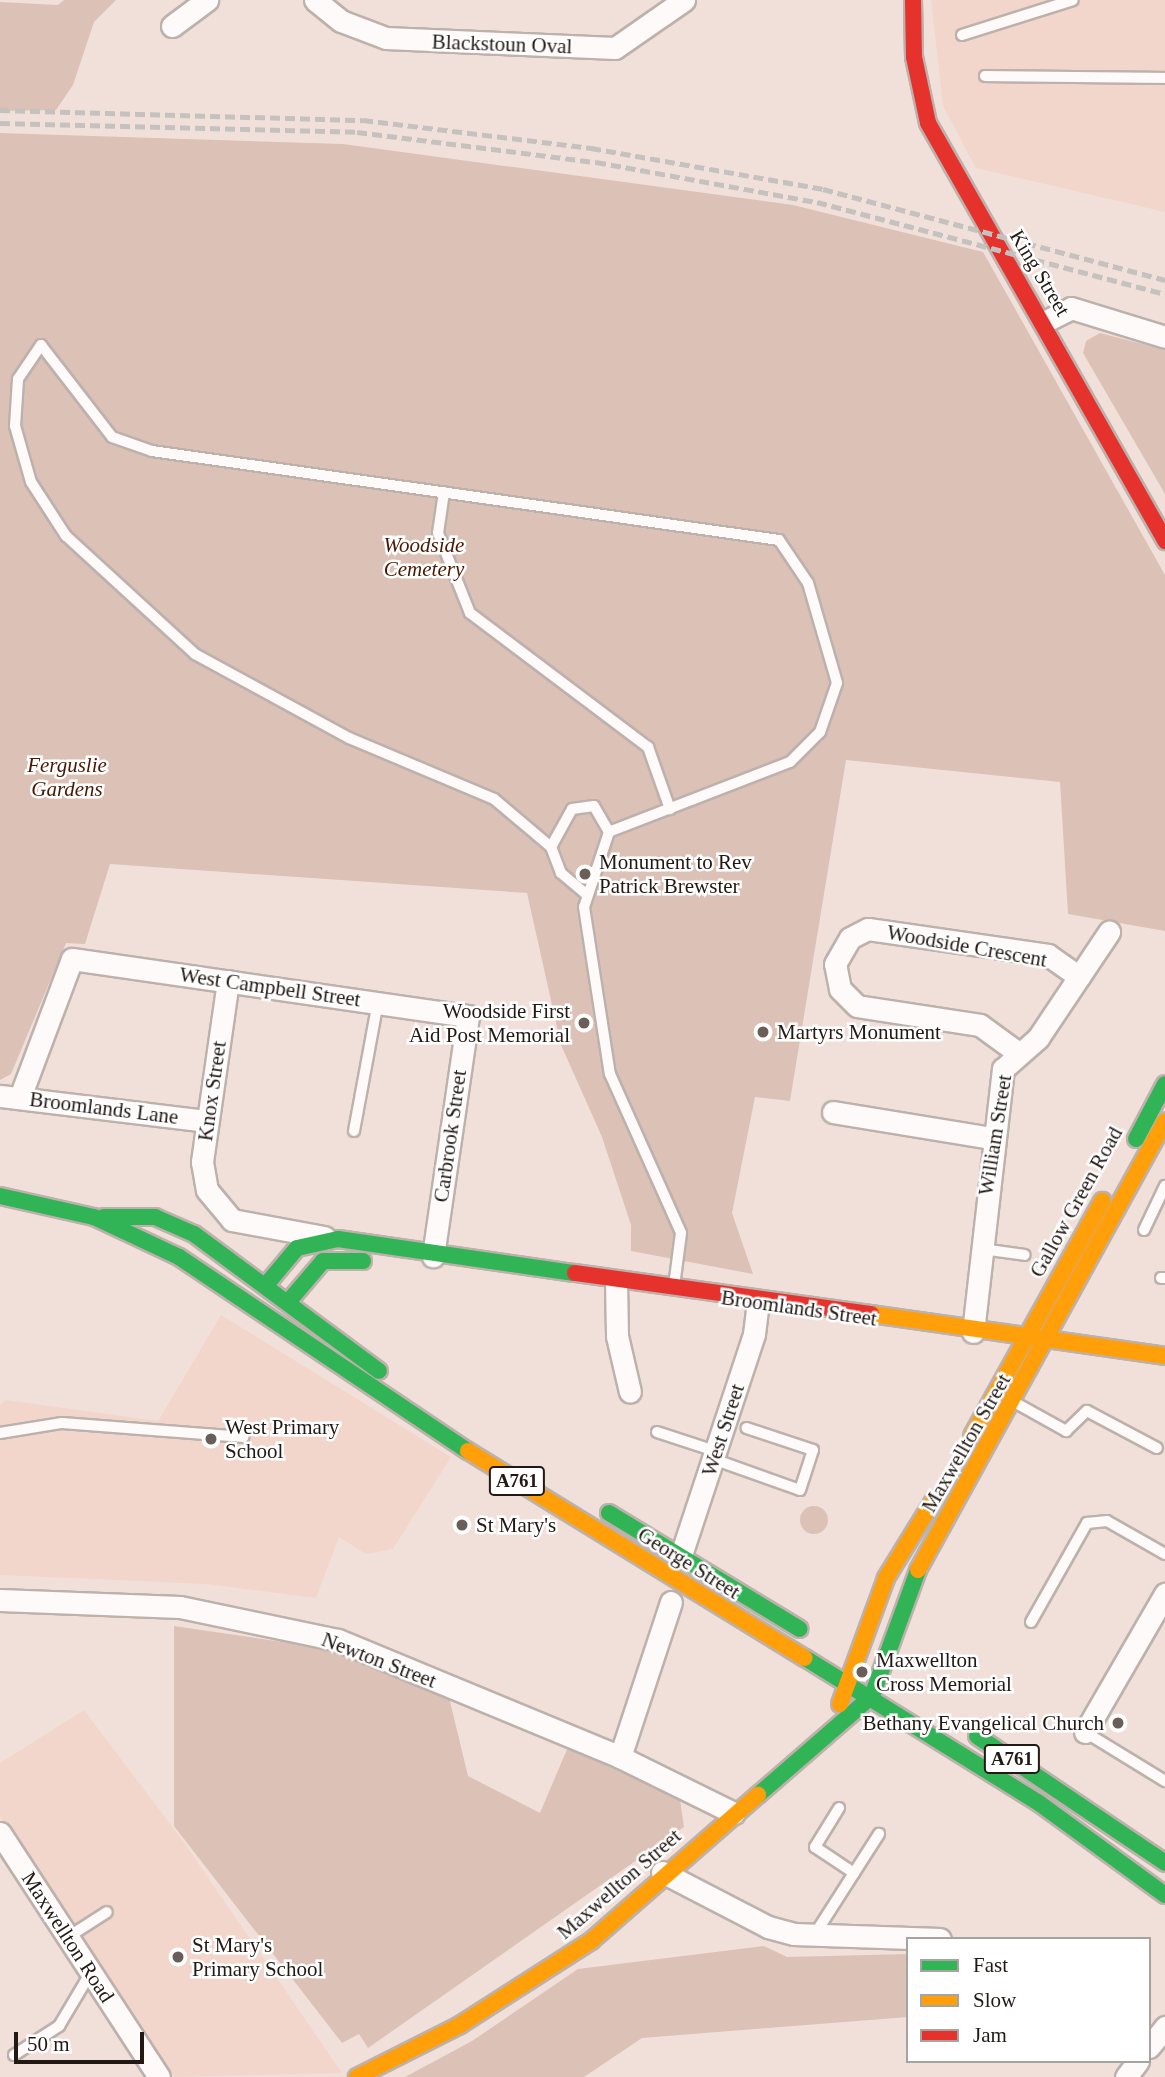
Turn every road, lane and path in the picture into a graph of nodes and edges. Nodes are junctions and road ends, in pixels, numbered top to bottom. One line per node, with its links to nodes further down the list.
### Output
1 (207, 0): 8 (street)
2 (315, 0): 3 (street, Blackstoun Oval)
3 (684, 0)
4 (902, 0): 7 (main road, King Street)
5 (913, 0): 7 (main road, King Street)
6 (1073, 0): 9 (lane)
7 (910, 18): 12 (main road, King Street)
8 (172, 26)
9 (962, 35)
10 (985, 76): 11 (lane)
11 (1165, 78)
12 (1046, 321): 13 (street); 15 (main road, King Street)
13 (1165, 337)
14 (444, 492): 16 (lane); 16 (lane); 18 (lane)
15 (1165, 541)
16 (670, 809): 17 (lane)
17 (609, 832): 18 (lane); 19 (lane)
18 (551, 847): 19 (lane)
19 (586, 894): 44 (lane)
20 (1109, 932): 21 (street, William Street)
21 (1079, 976): 25 (street, William Street); 25 (street, Woodside Crescent)
22 (228, 981): 23 (street, West Campbell Street); 27 (street, West Campbell Street); 29 (street, Knox Street)
23 (377, 1001): 24 (street, West Campbell Street); 31 (lane)
24 (468, 1016): 41 (street, Carbrook Street)
25 (1017, 1052): 32 (street, William Street)
26 (1165, 1084): 49 (main road, Gallow Green Road)
27 (10, 1096): 29 (street, Broomlands Lane)
28 (833, 1112): 32 (street)
29 (207, 1121): 35 (street, Knox Street)
30 (1165, 1121): 50 (main road, Gallow Green Road)
31 (354, 1132)
32 (991, 1138): 39 (street, William Street)
33 (1165, 1186): 37 (lane)
34 (0, 1196): 36 (main road, A761)
35 (212, 1200): 38 (street, Broomlands Street)
36 (94, 1217): 43 (main road, A761); 47 (main road, George Street / A761)
37 (1144, 1230)
38 (338, 1239): 41 (main road, Broomlands Street); 43 (main road, Broomlands Street)
39 (979, 1248): 40 (lane); 48 (street, William Street)
40 (1025, 1255)
41 (433, 1256): 42 (main road, Broomlands Street); 45 (main road, Broomlands Street)
42 (616, 1282): 44 (main road, Broomlands Street); 52 (street)
43 (266, 1284): 45 (main road, A761); 47 (main road)
44 (674, 1289): 46 (main road, Broomlands Street)
45 (289, 1301): 47 (main road); 54 (main road, A761)
46 (758, 1303): 48 (main road, Broomlands Street); 60 (street, West Street)
47 (275, 1323): 70 (main road, George Street / A761)
48 (973, 1332): 49 (main road, Broomlands Street)
49 (1023, 1340): 50 (main road, Broomlands Street); 68 (main road, Maxwellton Street)
50 (1048, 1343): 51 (main road, Broomlands Street); 53 (main road, Maxwellton Street)
51 (1165, 1356)
52 (630, 1392)
53 (1014, 1402): 59 (lane); 69 (main road, Maxwellton Street)
54 (447, 1413)
55 (747, 1428): 60 (lane)
56 (657, 1432): 60 (lane)
57 (0, 1433): 58 (lane)
58 (243, 1437)
59 (1157, 1448)
60 (714, 1455): 63 (street, West Street)
61 (594, 1504): 63 (main road, George Street)
62 (1165, 1554): 67 (lane)
63 (681, 1555): 68 (main road, George Street)
64 (1165, 1594): 74 (street)
65 (0, 1600): 76 (street, Newton Street)
66 (671, 1602): 76 (street)
67 (1031, 1622)
68 (854, 1664): 69 (main road, George Street); 70 (main road, Maxwellton Street)
69 (878, 1674): 71 (main road, George Street); 72 (main road, Maxwellton Street)
70 (850, 1685): 72 (main road, George Street / A761); 75 (main road, Maxwellton Street)
71 (896, 1685)
72 (872, 1696): 75 (main road, Maxwellton Street); 85 (main road, George Street / A761)
73 (963, 1727): 82 (main road, A761)
74 (1085, 1732): 77 (lane)
75 (819, 1741): 79 (main road, Maxwellton Street)
76 (620, 1757): 79 (street, Newton Street)
77 (1165, 1781)
78 (839, 1808): 84 (lane)
79 (734, 1813): 83 (main road, Maxwellton Street)
80 (0, 1833): 88 (street, Maxwellton Road)
81 (879, 1834): 84 (lane)
82 (1165, 1863)
83 (662, 1872): 87 (street); 95 (main road, Maxwellton Street)
84 (854, 1873): 87 (lane)
85 (1165, 1895)
86 (107, 1912): 88 (lane)
87 (815, 1934): 89 (street)
88 (68, 1937): 90 (street, Maxwellton Road)
89 (906, 1938)
90 (91, 1972): 93 (lane); 94 (street, Maxwellton Road)
91 (1165, 2027): 92 (street)
92 (1151, 2044)
93 (14, 2055)
94 (159, 2077)
95 (357, 2077)

